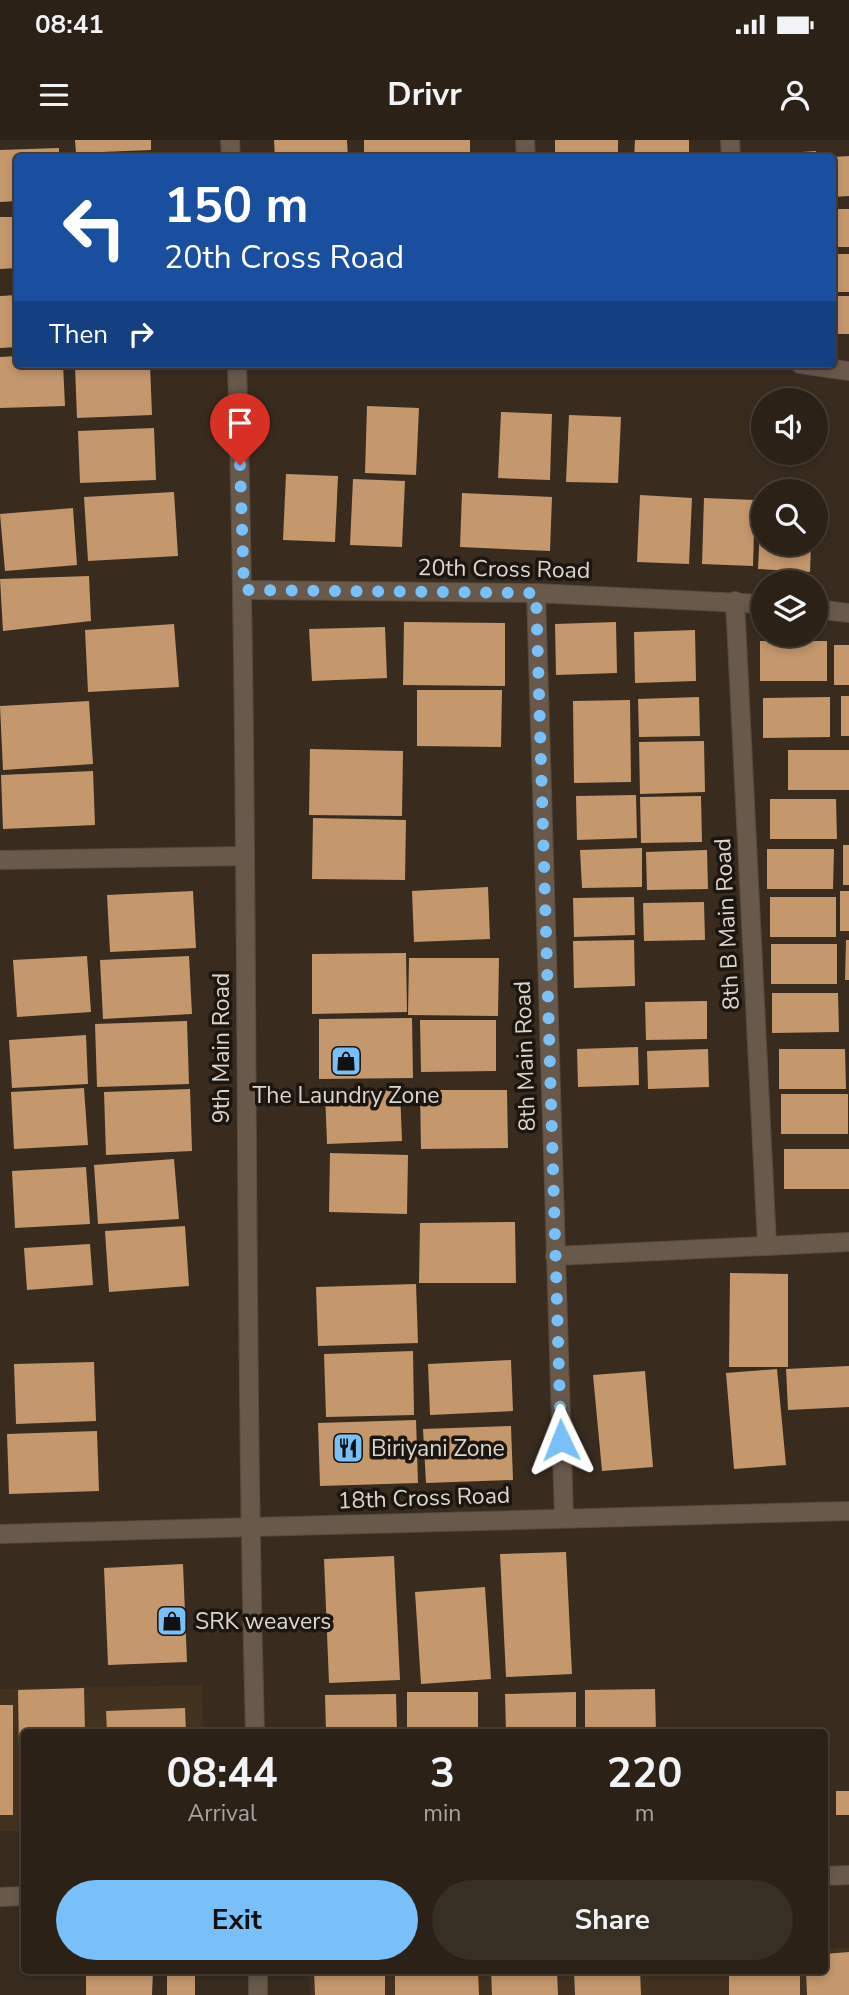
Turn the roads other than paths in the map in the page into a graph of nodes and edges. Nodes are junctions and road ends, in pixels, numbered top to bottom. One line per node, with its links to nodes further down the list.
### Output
1 (237, 368): 4 (street, 9th Main Road)
2 (828, 368): 3 (street)
3 (849, 371)
4 (244, 590): 5 (street, 20th Cross Road); 10 (street, 9th Main Road)
5 (536, 593): 6 (street, 20th Cross Road); 14 (street, 8th Main Road)
6 (735, 601): 7 (street, 20th Cross Road); 13 (street, 8th B Main Road)
7 (751, 603)
8 (828, 611): 9 (street)
9 (849, 613)
10 (244, 856): 11 (street); 17 (street, 9th Main Road)
11 (0, 860)
12 (849, 1242): 13 (street)
13 (767, 1245): 14 (street)
14 (555, 1256): 16 (street, 8th Main Road)
15 (849, 1511): 16 (street, 18th Cross Road)
16 (564, 1519): 17 (street, 18th Cross Road)
17 (249, 1528): 18 (street, 18th Cross Road); 19 (street, 9th Main Road)
18 (0, 1534)
19 (254, 1729)
20 (828, 1875): 21 (street)
21 (849, 1875)
22 (21, 1896): 23 (street)
23 (0, 1897)
24 (258, 1974): 25 (street)
25 (258, 1995)

